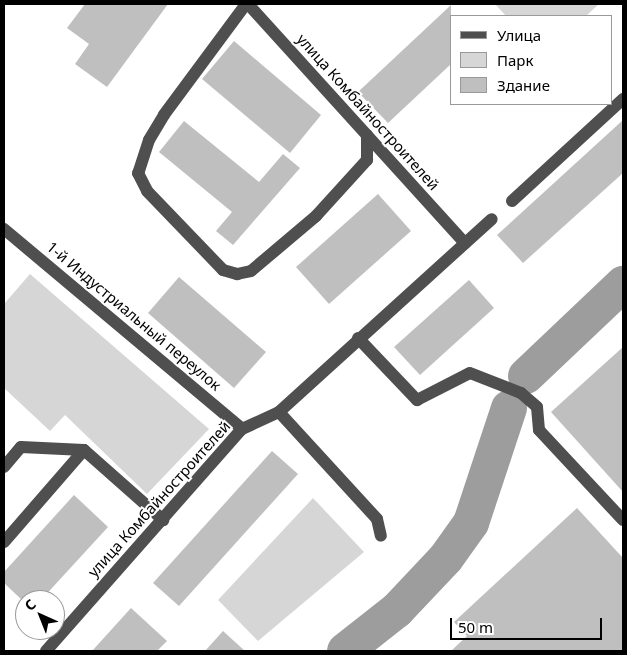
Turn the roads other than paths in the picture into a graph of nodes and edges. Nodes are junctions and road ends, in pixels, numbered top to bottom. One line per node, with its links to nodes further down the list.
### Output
1 (247, 4): 3 (street, улица Комбайностроителей); 3 (street)
2 (623, 99): 4 (street)
3 (367, 135): 7 (street, улица Комбайностроителей)
4 (512, 202)
5 (492, 219): 7 (street, улица Комбайностроителей)
6 (6, 235): 10 (street, 1-й Индустриальный переулок)
7 (465, 243): 8 (street, улица Комбайностроителей)
8 (358, 338): 9 (street, улица Комбайностроителей); 14 (street)
9 (279, 412): 10 (street, улица Комбайностроителей); 15 (street)
10 (242, 429): 13 (street, улица Комбайностроителей)
11 (84, 450): 12 (street); 13 (street); 16 (street)
12 (4, 467)
13 (163, 520): 17 (street, улица Комбайностроителей)
14 (623, 520)
15 (381, 536)
16 (4, 542)
17 (46, 651)

